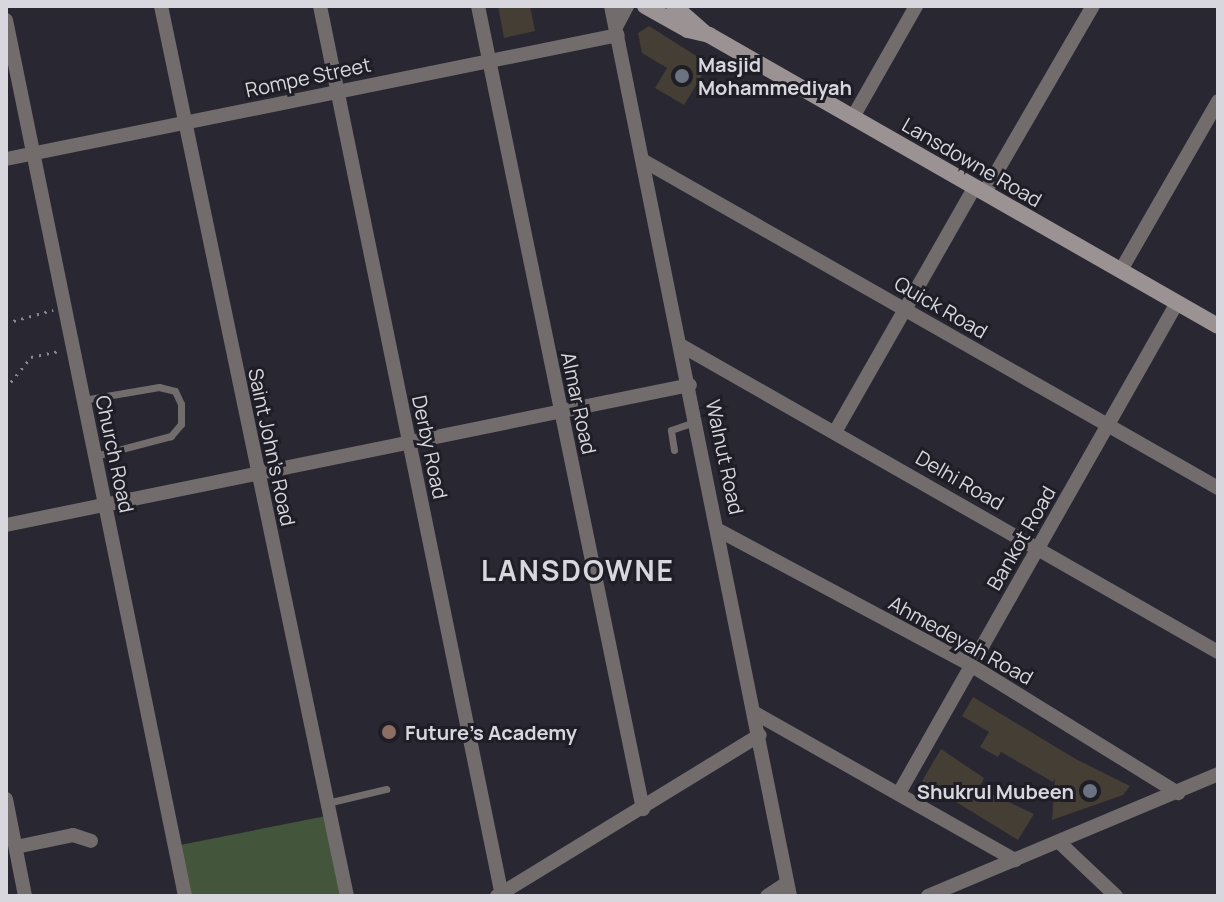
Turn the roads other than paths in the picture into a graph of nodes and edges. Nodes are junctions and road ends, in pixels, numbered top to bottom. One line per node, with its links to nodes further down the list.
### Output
1 (161, 6): 17 (street, Saint John's Road)
2 (320, 6): 14 (street, Derby Road)
3 (478, 6): 13 (street, Almar Road)
4 (611, 6): 12 (street, Walnut Road)
5 (627, 6): 12 (street)
6 (645, 6): 9 (street, Lansdowne Road)
7 (916, 6): 16 (street)
8 (1093, 6): 21 (street)
9 (671, 10): 10 (street, Lansdowne Road)
10 (695, 18): 16 (street, Lansdowne Road)
11 (6, 20): 18 (street, Church Road)
12 (617, 31): 13 (street, Rompe Street); 20 (street, Walnut Road)
13 (489, 60): 14 (street, Rompe Street); 29 (street, Almar Road)
14 (337, 91): 17 (street, Rompe Street); 33 (street, Derby Road)
15 (1218, 101): 22 (street)
16 (853, 117): 21 (street, Lansdowne Road)
17 (184, 123): 18 (street, Rompe Street); 36 (street, Saint John's Road)
18 (32, 154): 19 (street, Rompe Street); 28 (street, Church Road)
19 (6, 159)
20 (644, 161): 24 (street, Quick Road); 26 (street, Walnut Road)
21 (980, 190): 22 (street, Lansdowne Road); 24 (street)
22 (1121, 270): 23 (street, Lansdowne Road)
23 (1177, 303): 25 (street, Lansdowne Road); 31 (street, Bankot Road)
24 (905, 310): 31 (street, Quick Road); 32 (street)
25 (1218, 326)
26 (682, 346): 27 (street, Walnut Road); 32 (street, Delhi Road)
27 (690, 385): 29 (street); 30 (street, Walnut Road)
28 (83, 400): 35 (street, Church Road); 35 (lane)
29 (560, 411): 33 (street); 52 (street, Almar Road)
30 (697, 421): 34 (lane); 40 (street, Walnut Road)
31 (1108, 425): 37 (street, Quick Road); 41 (street, Bankot Road)
32 (835, 432): 41 (street, Delhi Road)
33 (408, 443): 36 (street); 58 (street, Derby Road)
34 (674, 450)
35 (95, 456): 38 (street, Church Road)
36 (257, 474): 38 (street); 51 (street, Saint John's Road)
37 (1218, 488)
38 (105, 505): 39 (street); 60 (street, Church Road)
39 (6, 525)
40 (720, 531): 43 (street, Ahmedeyah Road); 44 (street, Walnut Road)
41 (1039, 548): 42 (street, Delhi Road); 43 (street, Bankot Road)
42 (1218, 652)
43 (969, 664): 48 (street, Bankot Road); 49 (street, Ahmedeyah Road)
44 (755, 713): 45 (street, Walnut Road); 48 (street)
45 (760, 735): 52 (street); 57 (street, Walnut Road)
46 (1218, 774): 49 (street)
47 (386, 789): 51 (lane)
48 (899, 793): 56 (street)
49 (1178, 793): 54 (street)
50 (6, 799): 55 (street)
51 (324, 803): 61 (street, Saint John's Road)
52 (643, 809): 58 (street)
53 (91, 841): 55 (street)
54 (1060, 843): 56 (street); 64 (street)
55 (16, 847): 59 (street)
56 (1015, 860): 63 (street)
57 (789, 890): 62 (street)
58 (500, 895)
59 (25, 896)
60 (185, 896)
61 (347, 896)
62 (767, 896)
63 (928, 896)
64 (1116, 896)

